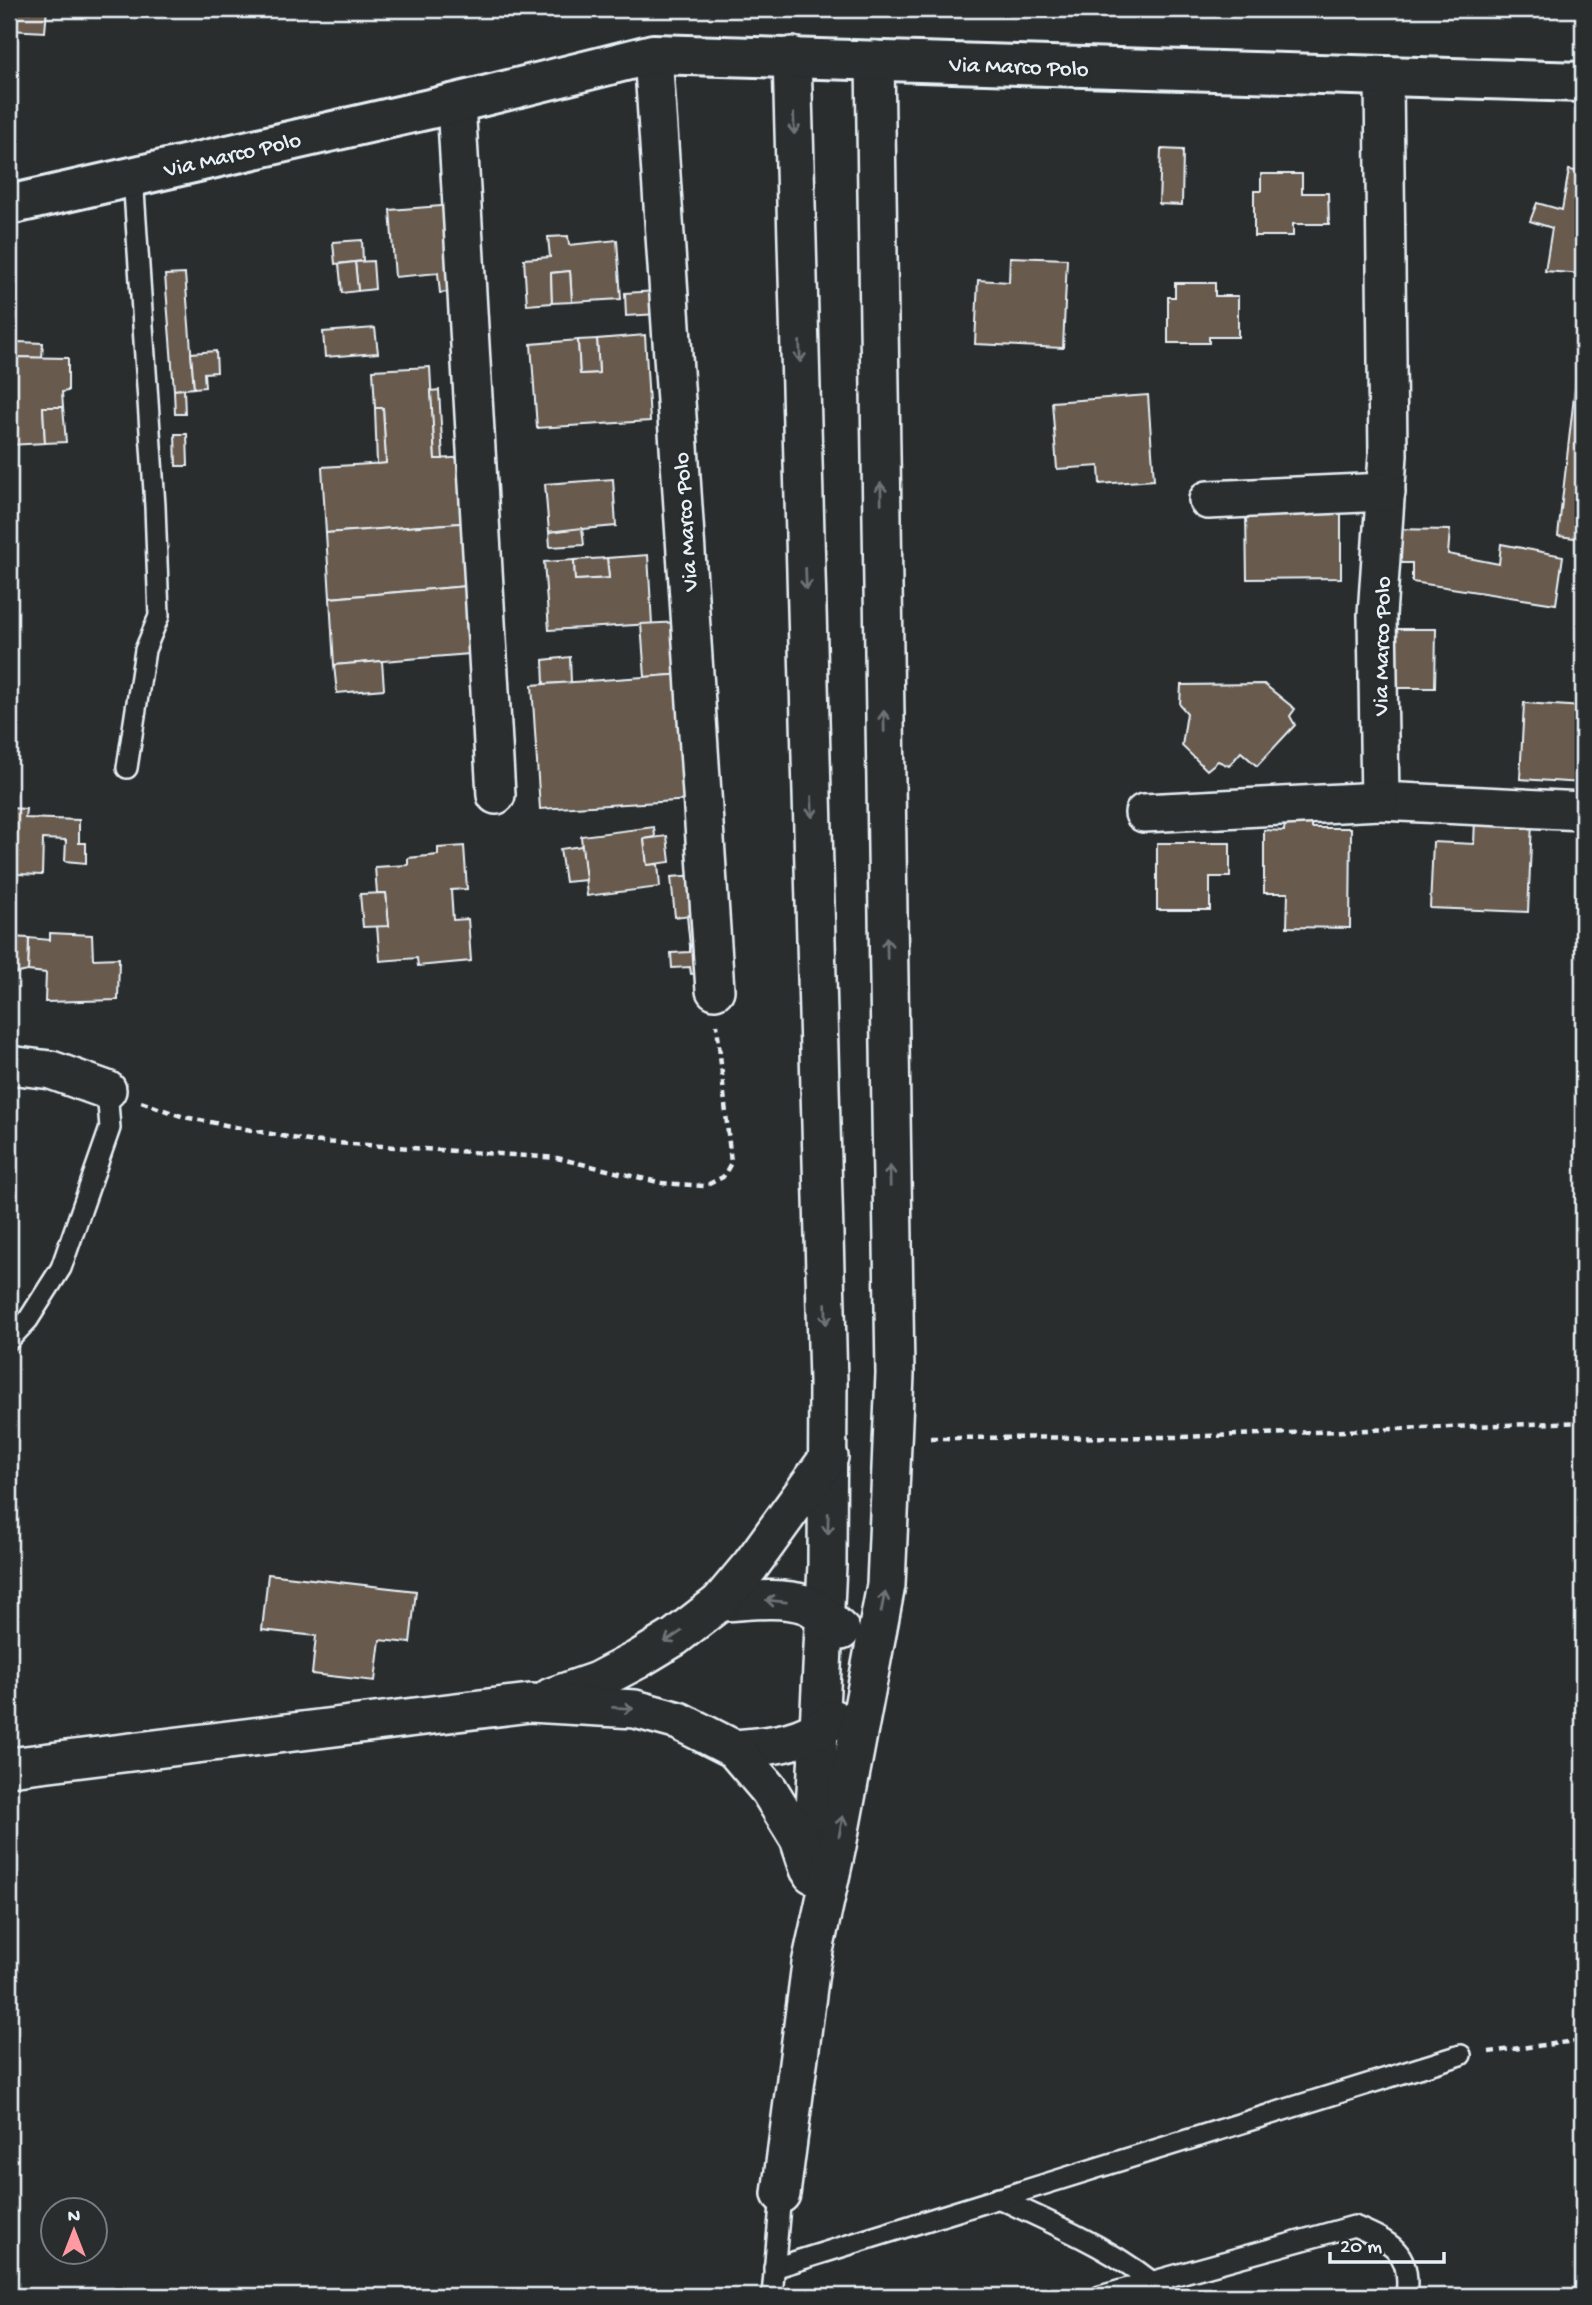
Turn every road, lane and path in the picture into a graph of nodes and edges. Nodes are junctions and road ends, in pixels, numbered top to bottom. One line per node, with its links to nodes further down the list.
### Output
1 (653, 54): 2 (street, Via Marco Polo); 6 (street, Via Marco Polo); 16 (street, Via Marco Polo)
2 (792, 56): 3 (street, Via Marco Polo); 22 (street, one-way to 22)
3 (875, 60): 4 (street, Via Marco Polo); 21 (street, one-way to 3)
4 (1384, 77): 5 (street, Via Marco Polo); 9 (street, Via Marco Polo)
5 (1583, 82)
6 (456, 103): 7 (street, Via Marco Polo); 12 (street)
7 (133, 176): 8 (street, Via Marco Polo); 11 (lane)
8 (9, 205)
9 (1386, 492): 10 (street); 13 (street, Via Marco Polo)
10 (1208, 500)
11 (127, 768)
12 (496, 796)
13 (1380, 801): 14 (street); 15 (street)
14 (1583, 811)
15 (1144, 813)
16 (715, 990): 18 (path)
17 (9, 1065): 18 (street)
18 (107, 1090): 19 (lane)
19 (9, 1340)
20 (1583, 1422): 21 (path)
21 (892, 1438): 25 (street, one-way to 21)
22 (829, 1457): 23 (street); 24 (street, one-way to 24)
23 (720, 1602): 24 (street, one-way to 23); 26 (street, one-way to 26)
24 (825, 1616): 25 (street); 27 (street)
25 (869, 1677): 27 (street); 31 (street, one-way to 25)
26 (530, 1703): 28 (street, one-way to 28); 29 (street)
27 (818, 1732): 28 (street); 30 (street)
28 (734, 1749): 30 (street)
29 (9, 1768)
30 (812, 1879): 31 (street)
31 (811, 1964): 34 (street)
32 (1583, 2040): 33 (path)
33 (1461, 2055): 35 (lane)
34 (781, 2194): 36 (lane)
35 (998, 2198): 36 (lane); 37 (lane)
36 (774, 2267): 38 (lane)
37 (1152, 2281): 39 (lane); 40 (lane); 41 (lane)
38 (772, 2296)
39 (1100, 2296)
40 (1169, 2296)
41 (1406, 2296)

